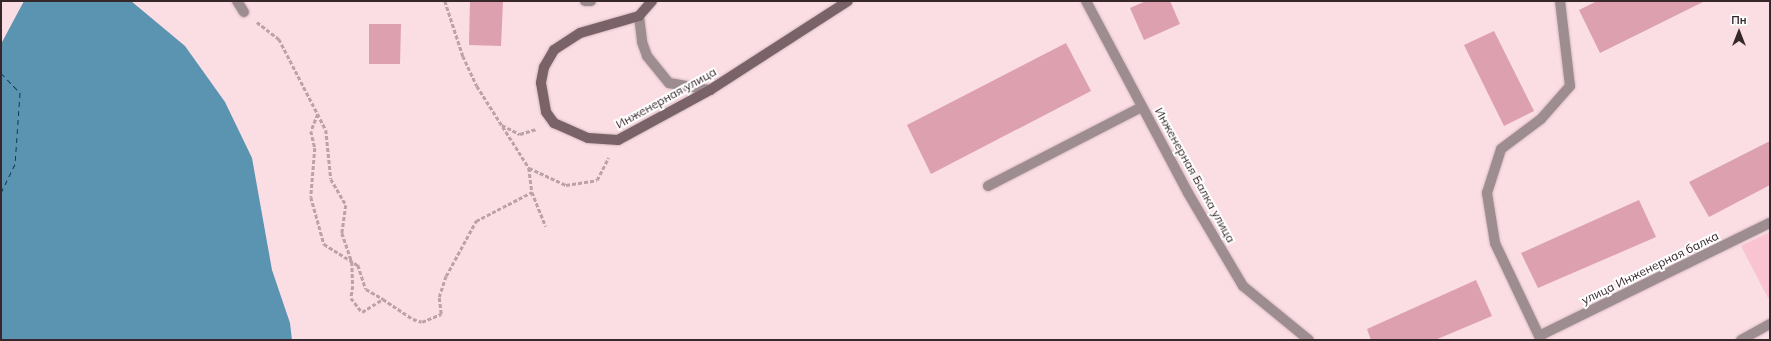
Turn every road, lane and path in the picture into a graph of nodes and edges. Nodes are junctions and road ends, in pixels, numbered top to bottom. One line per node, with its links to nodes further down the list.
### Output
1 (237, 1): 9 (street)
2 (445, 1): 15 (path)
3 (585, 1): 4 (street)
4 (591, 1)
5 (652, 1): 10 (street)
6 (848, 1): 11 (street, Инженерная улица)
7 (1086, 1): 12 (street, Инженерная Балка улица)
8 (1560, 1): 25 (street)
9 (244, 12): 13 (path)
10 (639, 16): 11 (street); 14 (street)
11 (710, 90): 16 (street, Инженерная улица)
12 (1142, 107): 18 (street); 26 (street, Инженерная Балка улица)
13 (318, 114): 22 (path); 22 (path)
14 (554, 123): 15 (path); 16 (street, Инженерная улица)
15 (501, 125): 17 (path)
16 (618, 140): 17 (path)
17 (529, 168): 19 (path)
18 (988, 186)
19 (532, 192): 21 (path); 23 (path)
20 (1770, 223): 25 (street, улица Инженерная балка)
21 (546, 226)
22 (352, 262): 23 (path); 23 (path)
23 (383, 299)
24 (1770, 324): 27 (street)
25 (1541, 338)
26 (1309, 340)
27 (1741, 340)

